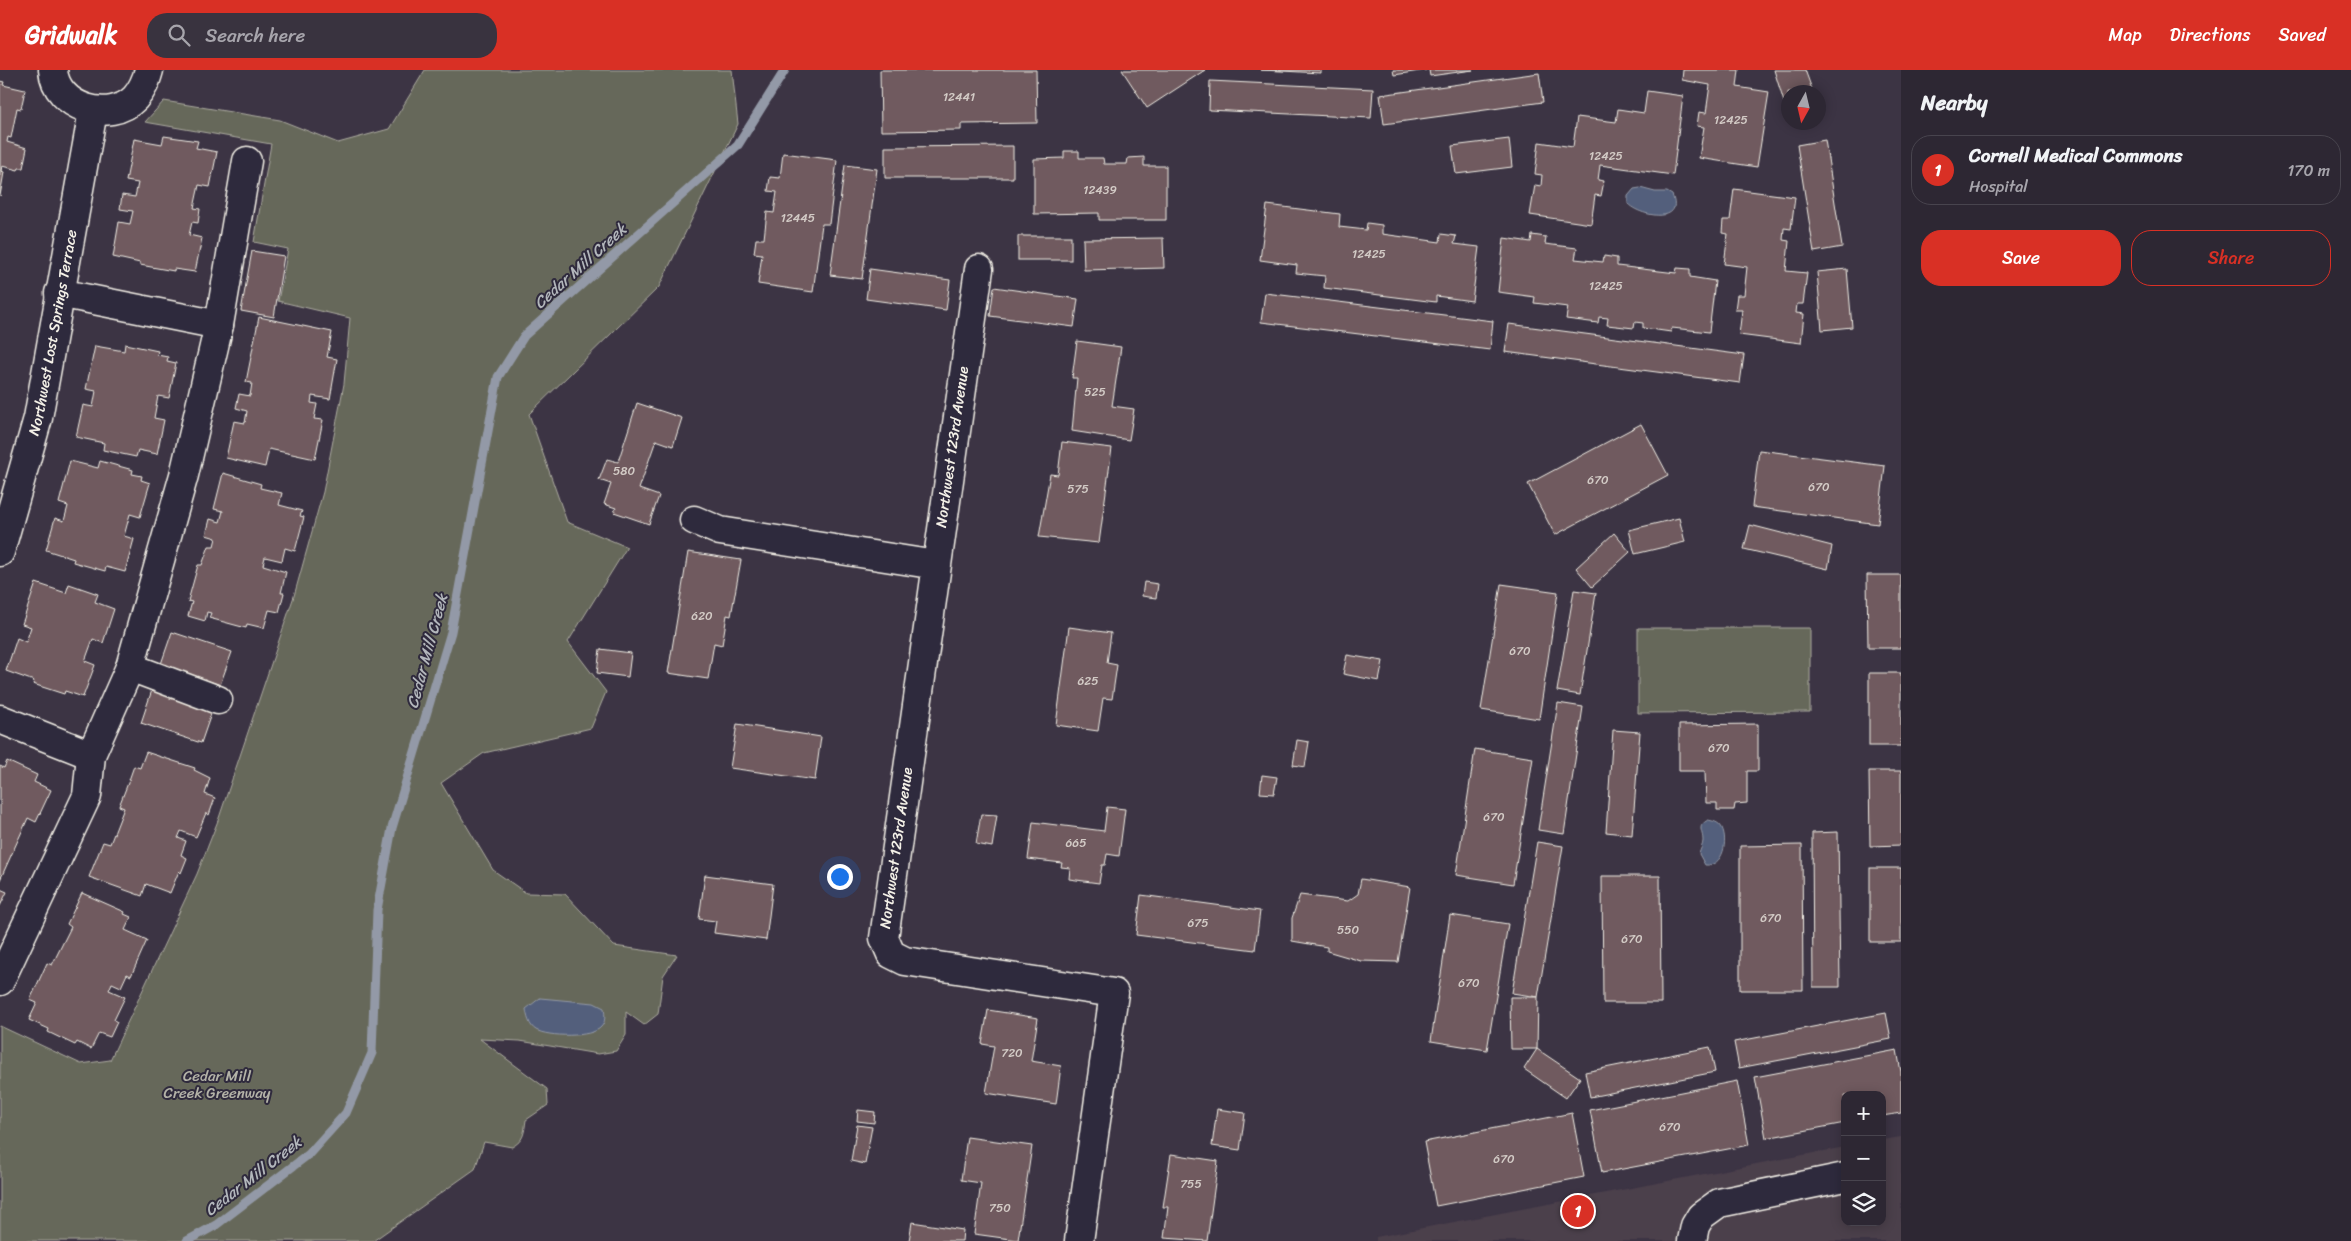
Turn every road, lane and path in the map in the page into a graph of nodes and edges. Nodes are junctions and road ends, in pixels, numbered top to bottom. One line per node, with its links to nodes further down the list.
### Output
1 (53, 70): 3 (street)
2 (150, 70): 3 (street)
3 (93, 111): 6 (street, Northwest Lost Springs Terrace)
4 (247, 162): 7 (street)
5 (979, 269): 10 (street, Northwest 123rd Avenue)
6 (59, 293): 7 (street); 9 (street, Northwest Lost Springs Terrace)
7 (219, 325): 11 (street)
8 (694, 520): 10 (street)
9 (0, 552)
10 (936, 565): 18 (street, Northwest 123rd Avenue)
11 (130, 667): 12 (street); 14 (street)
12 (218, 700)
13 (0, 720): 14 (street)
14 (91, 756): 15 (street)
15 (0, 981)
16 (1841, 1178): 17 (street)
17 (1719, 1203): 19 (street); 20 (street)
18 (1079, 1241)
19 (1680, 1241)
20 (1692, 1241)

